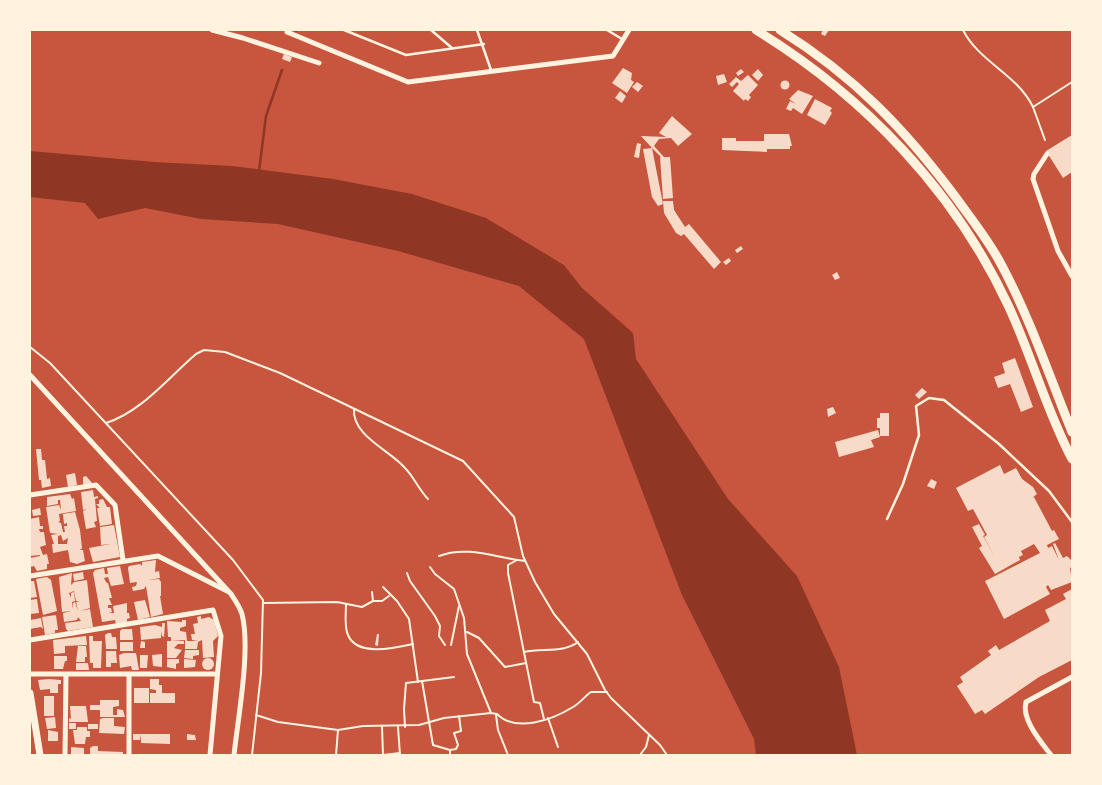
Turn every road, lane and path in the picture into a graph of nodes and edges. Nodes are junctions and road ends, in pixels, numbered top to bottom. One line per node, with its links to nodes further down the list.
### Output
1 (212, 30): 17 (street)
2 (281, 30): 12 (street)
3 (344, 30): 13 (lane)
4 (359, 30): 13 (lane)
5 (431, 30): 16 (lane)
6 (477, 30): 15 (lane)
7 (607, 30): 14 (lane)
8 (629, 30): 14 (street)
9 (756, 30): 28 (main road)
10 (780, 30): 27 (main road)
11 (963, 30): 20 (path)
12 (287, 31): 18 (street)
13 (356, 35): 16 (lane)
14 (623, 40): 18 (street)
15 (484, 44): 16 (lane); 18 (lane)
16 (452, 48)
17 (319, 63)
18 (492, 72)
19 (1072, 82): 20 (path)
20 (1033, 107): 21 (path)
21 (1045, 140)
22 (1047, 154): 23 (street)
23 (1072, 276)
24 (30, 347): 26 (path)
25 (30, 375): 42 (street)
26 (354, 408): 30 (path); 36 (path)
27 (1072, 432)
28 (1072, 459)
29 (30, 495): 34 (street)
30 (428, 499)
31 (887, 519): 32 (lane)
32 (1072, 522)
33 (439, 556): 35 (path)
34 (123, 560): 39 (street); 42 (street)
35 (517, 560): 36 (path); 54 (path)
36 (525, 561): 50 (path)
37 (430, 567): 47 (path)
38 (407, 574): 52 (path)
39 (30, 576)
40 (383, 587): 43 (path)
41 (372, 592): 44 (path)
42 (231, 594): 85 (street)
43 (390, 595): 44 (path); 51 (path)
44 (373, 601): 46 (path)
45 (263, 603): 46 (path)
46 (346, 604): 51 (path)
47 (459, 604): 48 (path); 53 (path)
48 (467, 632): 55 (path); 66 (path)
49 (30, 640): 57 (street)
50 (578, 642): 54 (path); 64 (path)
51 (412, 644): 63 (path)
52 (445, 645)
53 (451, 645)
54 (524, 652): 55 (path)
55 (526, 663): 71 (path)
56 (30, 674): 58 (street)
57 (216, 674): 59 (street); 84 (street)
58 (66, 675): 59 (street); 82 (street)
59 (129, 676): 83 (street)
60 (454, 677): 62 (path)
61 (1072, 677): 91 (street)
62 (422, 681): 63 (path); 72 (path)
63 (418, 682): 75 (path)
64 (607, 692): 70 (path); 77 (path)
65 (30, 693): 81 (street)
66 (492, 713): 67 (path); 69 (path)
67 (496, 714): 71 (path); 88 (path)
68 (256, 715): 76 (path)
69 (459, 716): 72 (path); 79 (path)
70 (547, 718): 71 (path); 78 (path)
71 (544, 719)
72 (428, 722): 75 (path); 79 (path)
73 (382, 726): 74 (path); 76 (path); 80 (path)
74 (398, 727): 75 (path); 80 (path)
75 (405, 727)
76 (338, 730): 86 (path)
77 (649, 734): 89 (path); 90 (path)
78 (558, 747)
79 (450, 750): 87 (path)
80 (400, 754)
81 (40, 755)
82 (65, 755)
83 (129, 755)
84 (210, 755)
85 (234, 755)
86 (336, 755)
87 (450, 755)
88 (508, 755)
89 (640, 755)
90 (667, 755)
91 (1050, 755)

